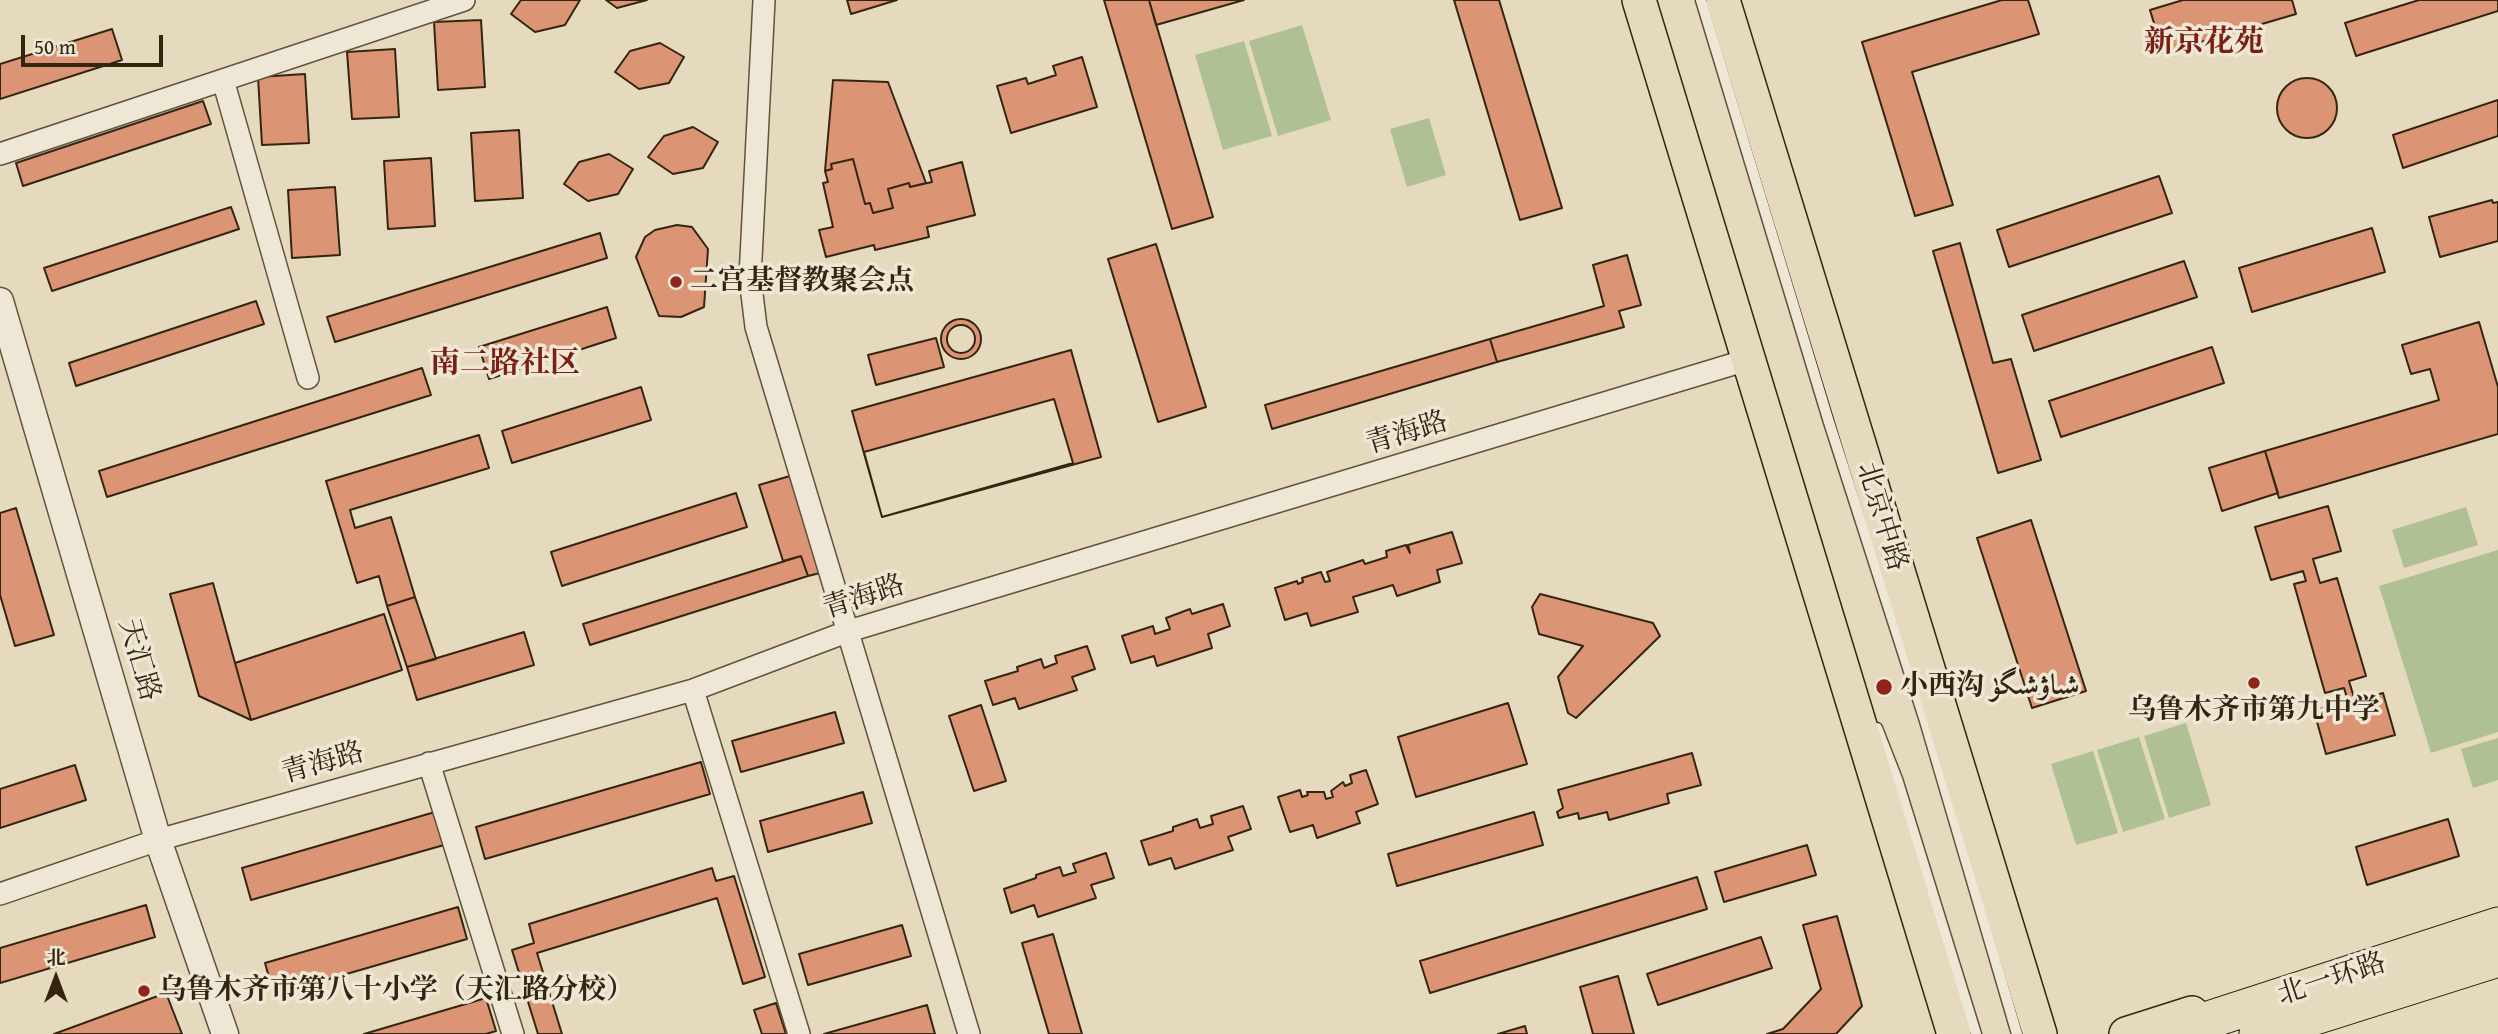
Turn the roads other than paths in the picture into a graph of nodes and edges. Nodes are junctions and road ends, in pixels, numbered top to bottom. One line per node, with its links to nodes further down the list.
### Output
1 (464, 0): 6 (street)
2 (764, 0): 11 (street)
3 (1639, 0): 9 (main road)
4 (1701, 0): 27 (lane)
5 (1723, 0): 28 (main road, 北京中路)
6 (223, 80): 7 (street); 10 (street)
7 (0, 153)
8 (0, 301): 15 (street, 天汇路)
9 (1748, 360): 11 (street, 青海路); 25 (main road)
10 (307, 378)
11 (849, 631): 12 (street, 青海路); 24 (street)
12 (693, 690): 14 (street, 青海路); 23 (street)
13 (1875, 721): 26 (lane)
14 (429, 763): 15 (street, 青海路); 22 (street)
15 (158, 841): 16 (street, 青海路); 21 (street, 天汇路)
16 (0, 894)
17 (2498, 915): 29 (main road)
18 (2498, 926): 30 (highway, 北一环路)
19 (2498, 958): 31 (highway, 北一环路)
20 (2498, 972): 32 (main road)
21 (225, 1034)
22 (513, 1034)
23 (799, 1034)
24 (969, 1034)
25 (1954, 1034)
26 (1976, 1034)
27 (2017, 1034)
28 (2040, 1034)
29 (2126, 1034)
30 (2168, 1034)
31 (2258, 1034)
32 (2302, 1034)

